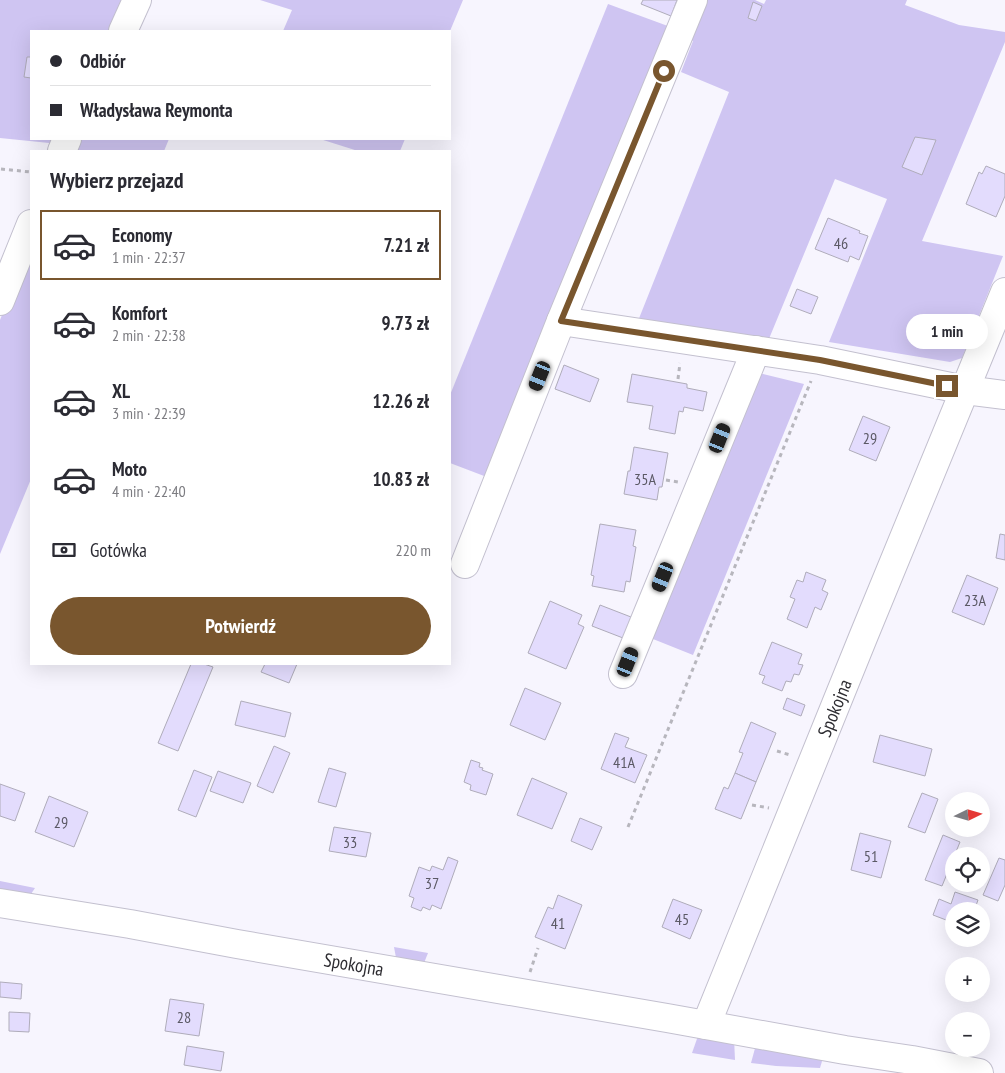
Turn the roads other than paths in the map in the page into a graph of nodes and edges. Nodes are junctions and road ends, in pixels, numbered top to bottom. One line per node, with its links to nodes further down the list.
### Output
1 (137, 0): 3 (street)
2 (693, 0): 7 (street)
3 (123, 30)
4 (30, 226): 6 (street)
5 (1005, 292): 9 (street, Spokojna)
6 (0, 301)
7 (561, 321): 8 (street); 11 (street)
8 (756, 350): 9 (street); 12 (street)
9 (965, 390): 10 (street); 14 (street, Spokojna)
10 (1005, 394)
11 (465, 564)
12 (623, 674)
13 (0, 903): 14 (street, Spokojna)
14 (706, 1025): 15 (street, Spokojna)
15 (979, 1073)

